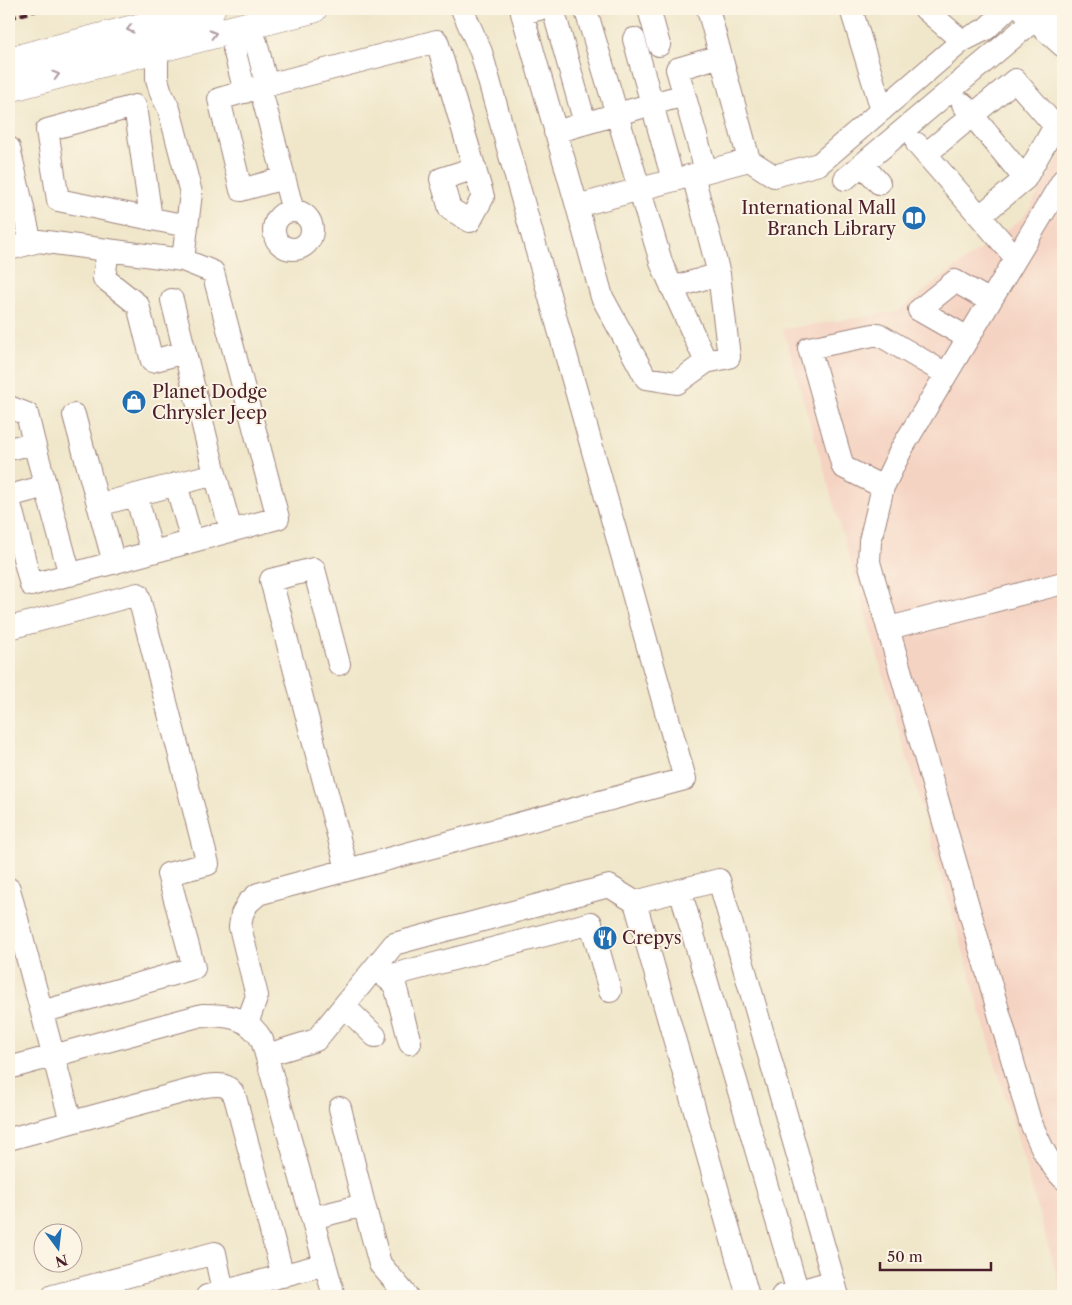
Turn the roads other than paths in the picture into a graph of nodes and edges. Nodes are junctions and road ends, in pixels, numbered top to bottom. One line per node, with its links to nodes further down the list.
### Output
1 (211, 9): 21 (main road, one-way to 21)
2 (313, 9): 13 (main road)
3 (462, 9): 83 (street)
4 (553, 9): 30 (street)
5 (649, 9): 17 (street)
6 (708, 9): 20 (street)
7 (851, 9): 27 (street)
8 (925, 9): 16 (street)
9 (1007, 9): 16 (street)
10 (527, 10): 32 (street)
11 (1036, 13): 14 (street); 18 (street); 24 (street)
12 (588, 14): 28 (street)
13 (244, 17): 19 (main road, one-way to 13); 23 (street)
14 (1063, 20)
15 (634, 39): 26 (street)
16 (962, 41): 27 (street)
17 (659, 45)
18 (1063, 46)
19 (157, 48): 22 (main road, one-way to 19); 49 (street)
20 (721, 56): 25 (street); 35 (street)
21 (9, 60)
22 (9, 88)
23 (257, 88): 37 (street); 39 (street); 39 (street)
24 (952, 90): 29 (street); 31 (street)
25 (684, 95): 26 (street); 38 (street)
26 (652, 104): 28 (street); 38 (street)
27 (882, 110): 35 (street)
28 (617, 114): 30 (street); 44 (street)
29 (972, 115): 34 (street); 41 (street); 41 (street)
30 (584, 123): 32 (street)
31 (905, 130): 34 (street); 36 (street)
32 (556, 132): 45 (street)
33 (9, 148): 50 (street)
34 (926, 154): 47 (street)
35 (749, 160): 38 (street)
36 (863, 165): 40 (street); 42 (street)
37 (475, 168)
38 (691, 176): 44 (street); 54 (street)
39 (284, 178): 46 (street)
40 (846, 179)
41 (1025, 179): 47 (street)
42 (879, 184)
43 (1061, 188): 52 (street)
44 (639, 190): 45 (street); 55 (street)
45 (577, 206): 60 (street)
46 (293, 212)
47 (980, 216): 52 (street)
48 (151, 219): 48 (street); 49 (street)
49 (187, 226): 53 (street)
50 (15, 245): 51 (street)
51 (108, 250): 53 (street); 59 (street)
52 (1016, 258): 57 (street)
53 (183, 260): 74 (street)
54 (719, 274): 55 (street); 60 (street)
55 (672, 288): 60 (street)
56 (172, 300): 59 (street)
57 (990, 301): 58 (street); 58 (street)
58 (968, 338): 61 (street)
59 (184, 352): 66 (street)
60 (706, 362)
61 (946, 374): 69 (street); 69 (street)
62 (9, 407): 64 (street)
63 (74, 415): 73 (street)
64 (34, 443): 65 (street); 68 (street)
65 (9, 449)
66 (215, 474): 67 (street); 74 (street)
67 (176, 484): 70 (street); 75 (street)
68 (46, 486): 71 (street); 78 (street)
69 (883, 487): 81 (street)
70 (136, 495): 73 (street); 76 (street)
71 (9, 496)
72 (9, 500): 78 (street)
73 (98, 505): 77 (street)
74 (231, 530): 75 (street)
75 (192, 541): 76 (street)
76 (152, 552): 77 (street)
77 (114, 563): 78 (street)
78 (70, 575)
79 (1063, 583): 81 (street)
80 (9, 628): 90 (street)
81 (889, 628): 100 (street)
82 (339, 664): 83 (street)
83 (347, 869): 91 (street)
84 (9, 889): 90 (street)
85 (680, 890): 86 (street); 105 (street); 108 (street)
86 (635, 902): 87 (street); 112 (street)
87 (380, 972): 88 (street); 89 (street); 93 (street)
88 (610, 991)
89 (344, 1006): 92 (street); 94 (street)
90 (42, 1012): 95 (street)
91 (247, 1023): 94 (street); 95 (street)
92 (374, 1036)
93 (410, 1043)
94 (266, 1055): 102 (street)
95 (53, 1056): 96 (street); 98 (street)
96 (9, 1068)
97 (340, 1108): 101 (street)
98 (71, 1122): 99 (street); 104 (street)
99 (9, 1139)
100 (1063, 1178)
101 (364, 1205): 102 (street); 111 (street)
102 (312, 1218): 103 (street)
103 (325, 1264): 104 (street); 110 (street)
104 (283, 1276): 107 (street)
105 (836, 1289): 108 (street)
106 (94, 1291): 107 (street); 109 (street)
107 (215, 1294)
108 (793, 1295)
109 (52, 1296)
110 (334, 1296)
111 (407, 1296)
112 (748, 1296)

